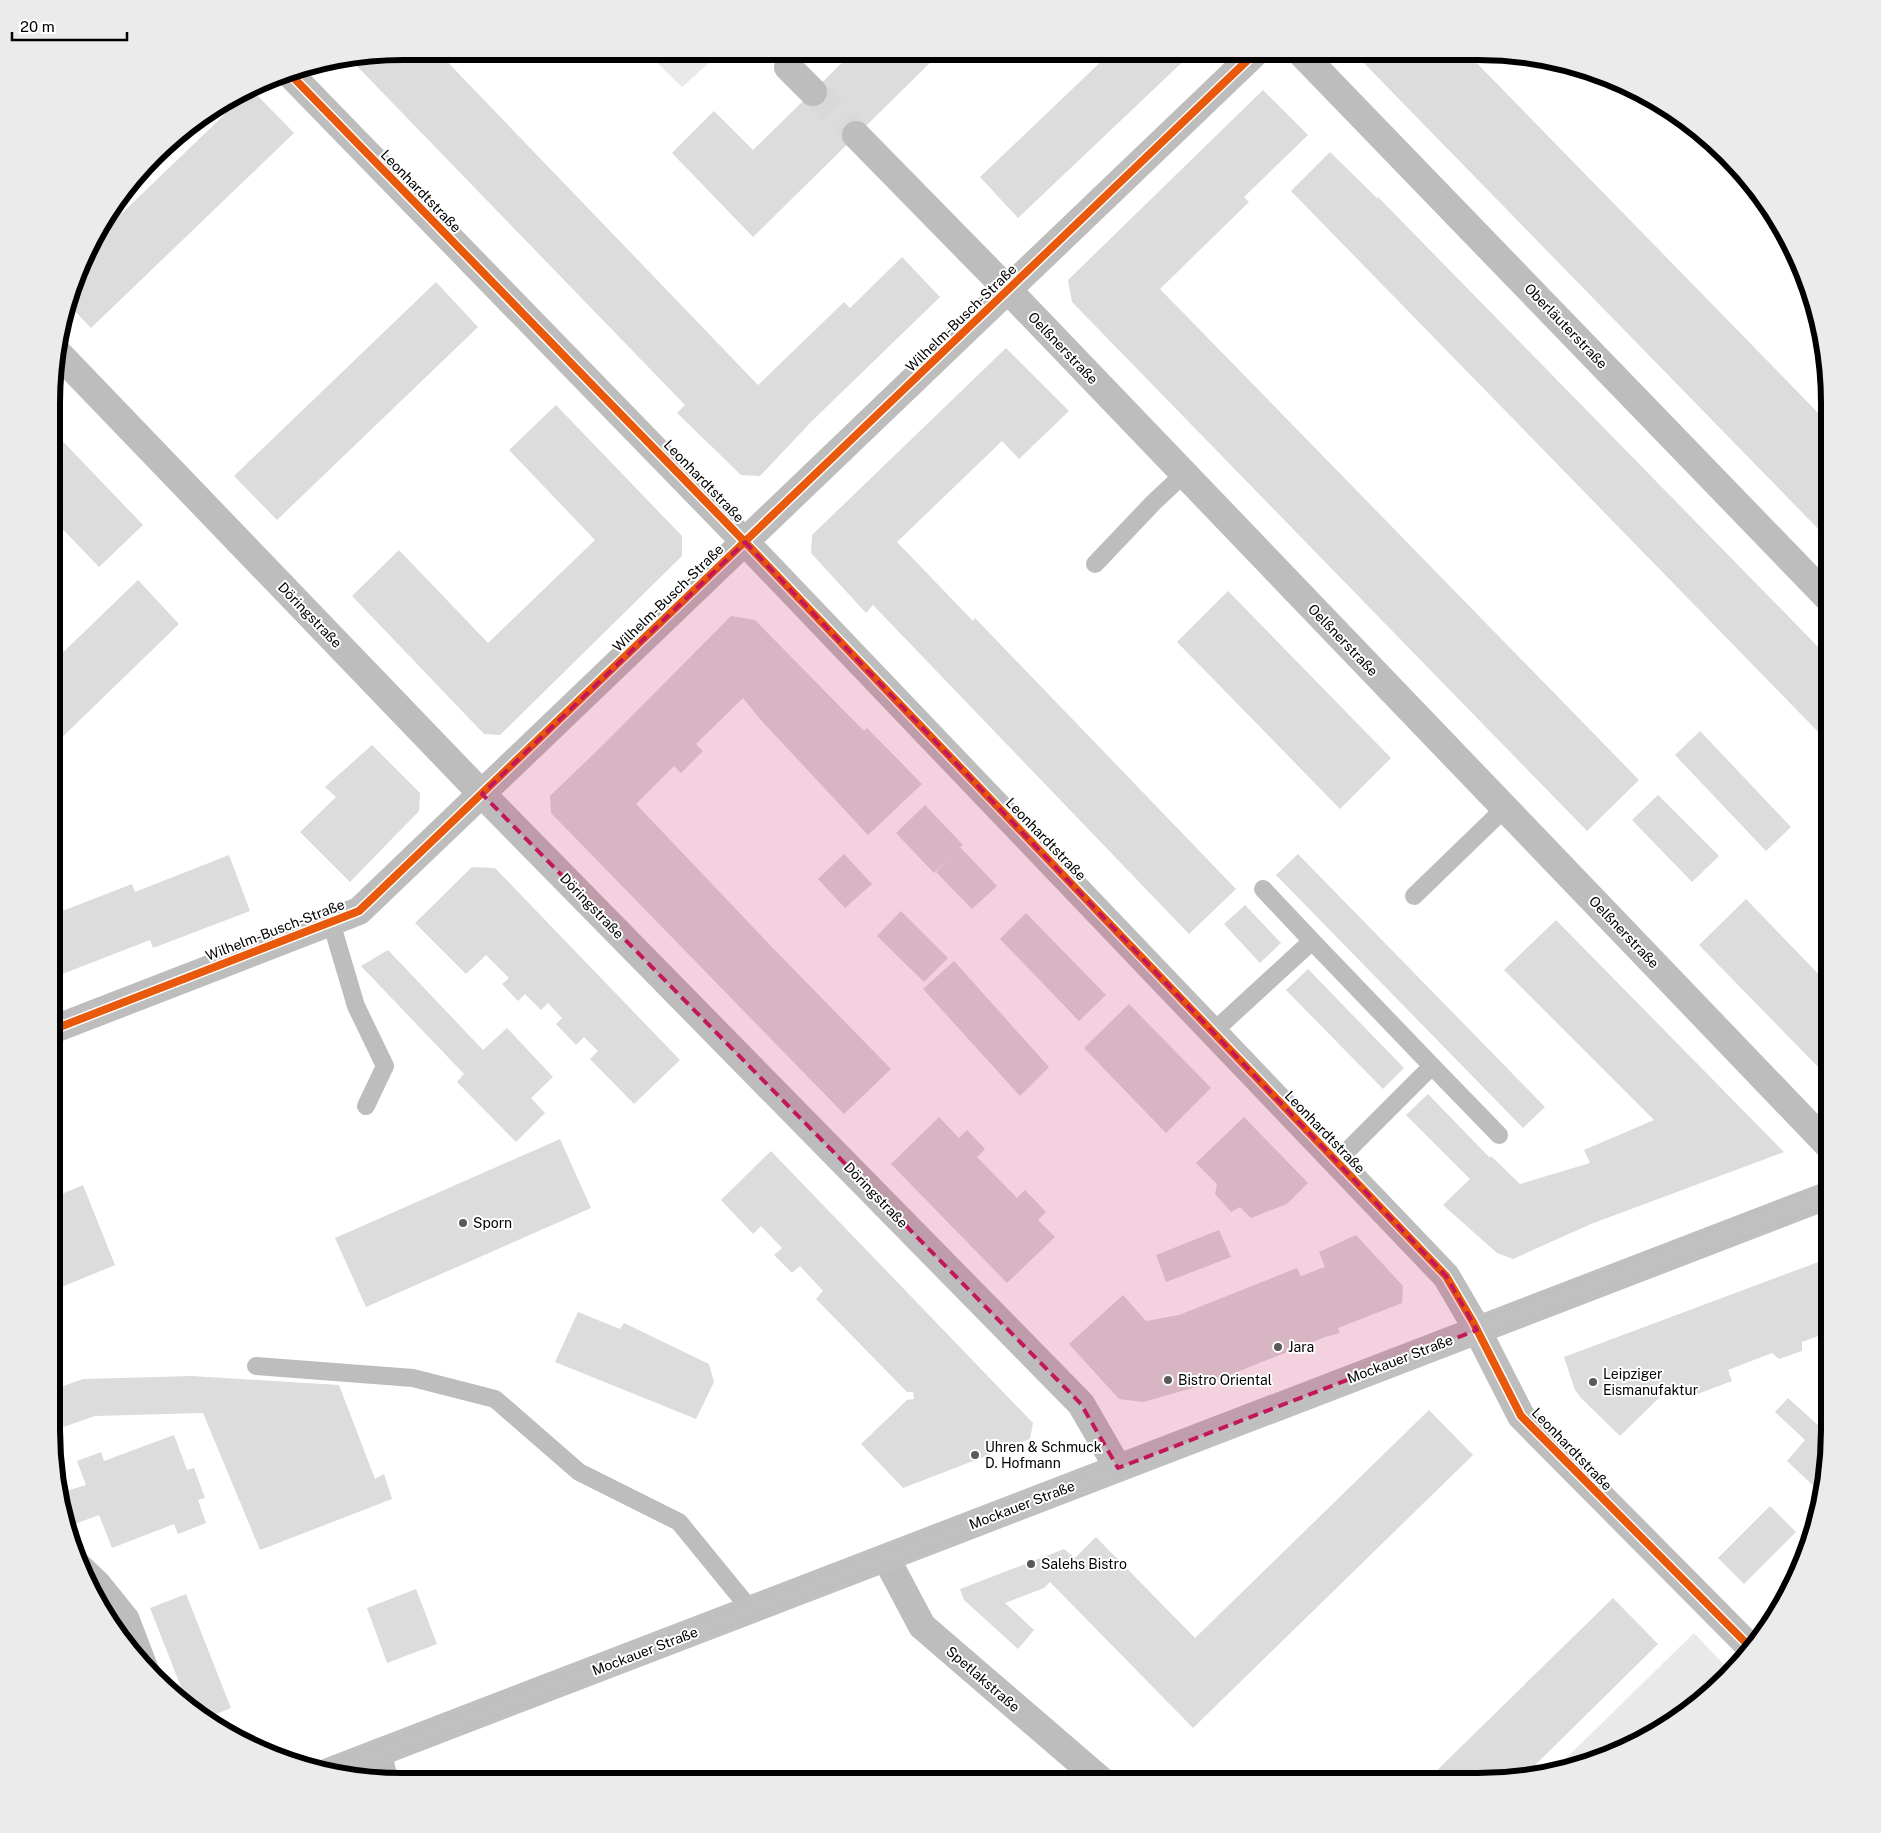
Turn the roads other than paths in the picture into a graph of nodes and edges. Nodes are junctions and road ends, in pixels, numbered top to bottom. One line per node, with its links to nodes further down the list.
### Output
1 (1248, 60): 7 (street, Wilhelm-Busch-Straße)
2 (1308, 60): 12 (street, Oberläuterstraße)
3 (788, 66): 5 (street)
4 (293, 78): 10 (street, Leonhardtstraße)
5 (813, 92)
6 (856, 136): 7 (street, Oelßnerstraße)
7 (1008, 290): 9 (street, Oelßnerstraße); 10 (street, Wilhelm-Busch-Straße)
8 (63, 358): 13 (street, Döringstraße)
9 (1184, 474): 11 (lane); 14 (street, Oelßnerstraße)
10 (745, 542): 13 (street, Wilhelm-Busch-Straße); 20 (street, Leonhardtstraße)
11 (1095, 564)
12 (1821, 591)
13 (482, 794): 17 (street, Wilhelm-Busch-Straße); 29 (street, Döringstraße)
14 (1505, 808): 16 (lane); 24 (street, Oelßnerstraße)
15 (1263, 889): 18 (lane)
16 (1414, 896)
17 (331, 922): 19 (street, Wilhelm-Busch-Straße); 22 (lane)
18 (1312, 941): 20 (lane); 21 (lane)
19 (60, 1027)
20 (1213, 1032): 25 (street, Leonhardtstraße)
21 (1432, 1066): 23 (lane); 25 (lane)
22 (366, 1106)
23 (1499, 1135)
24 (1821, 1138)
25 (1336, 1162): 27 (street, Leonhardtstraße)
26 (1821, 1198): 27 (main road, Mockauer Straße)
27 (1477, 1330): 29 (main road, Mockauer Straße); 33 (street, Leonhardtstraße)
28 (256, 1366): 32 (lane)
29 (1118, 1468): 30 (main road, Mockauer Straße)
30 (886, 1558): 32 (main road, Mockauer Straße); 38 (street, Spetlakstraße)
31 (90, 1570): 34 (lane)
32 (750, 1611): 35 (main road, Mockauer Straße)
33 (1746, 1643)
34 (145, 1656)
35 (378, 1753): 36 (main road, Mockauer Straße); 37 (street)
36 (341, 1767)
37 (382, 1772)
38 (1093, 1773)

